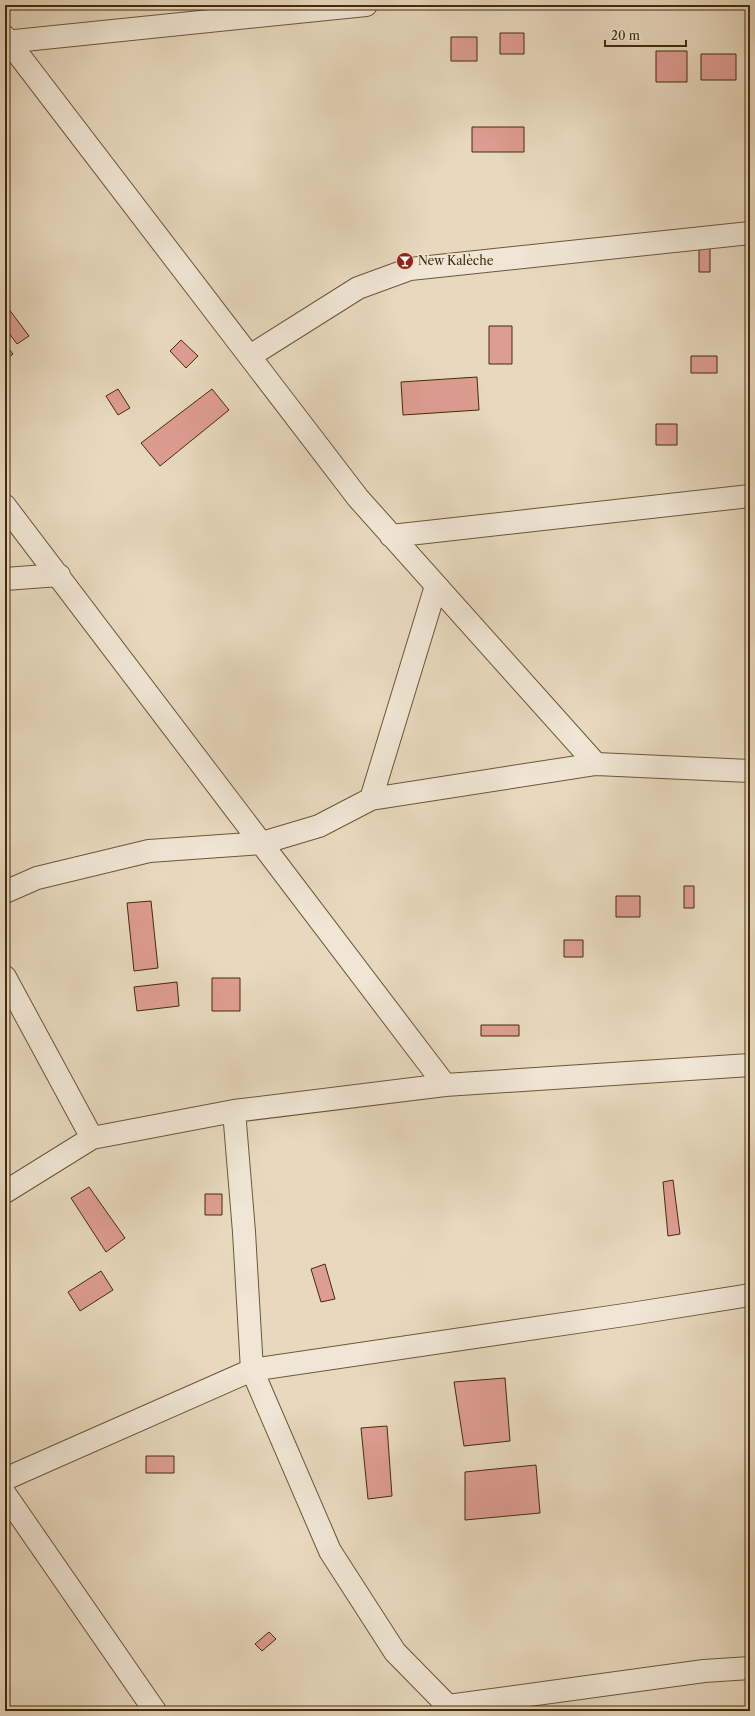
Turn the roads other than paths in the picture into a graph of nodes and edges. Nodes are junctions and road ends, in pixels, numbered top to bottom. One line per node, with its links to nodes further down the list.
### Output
1 (366, 5): 2 (street)
2 (6, 40): 4 (street)
3 (750, 232): 4 (street)
4 (250, 356): 7 (street)
5 (750, 496): 7 (street)
6 (5, 506): 8 (street)
7 (391, 536): 10 (street)
8 (59, 575): 9 (street); 14 (street)
9 (5, 579)
10 (436, 586): 11 (street); 13 (street)
11 (596, 764): 12 (street); 13 (street)
12 (750, 771)
13 (371, 799): 14 (street)
14 (262, 843): 15 (street); 18 (street)
15 (5, 892)
16 (5, 978): 20 (street)
17 (750, 1065): 18 (street)
18 (446, 1085): 19 (street)
19 (234, 1111): 20 (street); 23 (street)
20 (92, 1138): 21 (street)
21 (5, 1192)
22 (750, 1295): 23 (street)
23 (252, 1370): 24 (street); 27 (street)
24 (5, 1478)
25 (5, 1494): 28 (street)
26 (750, 1668): 27 (street)
27 (449, 1709)
28 (156, 1711)

